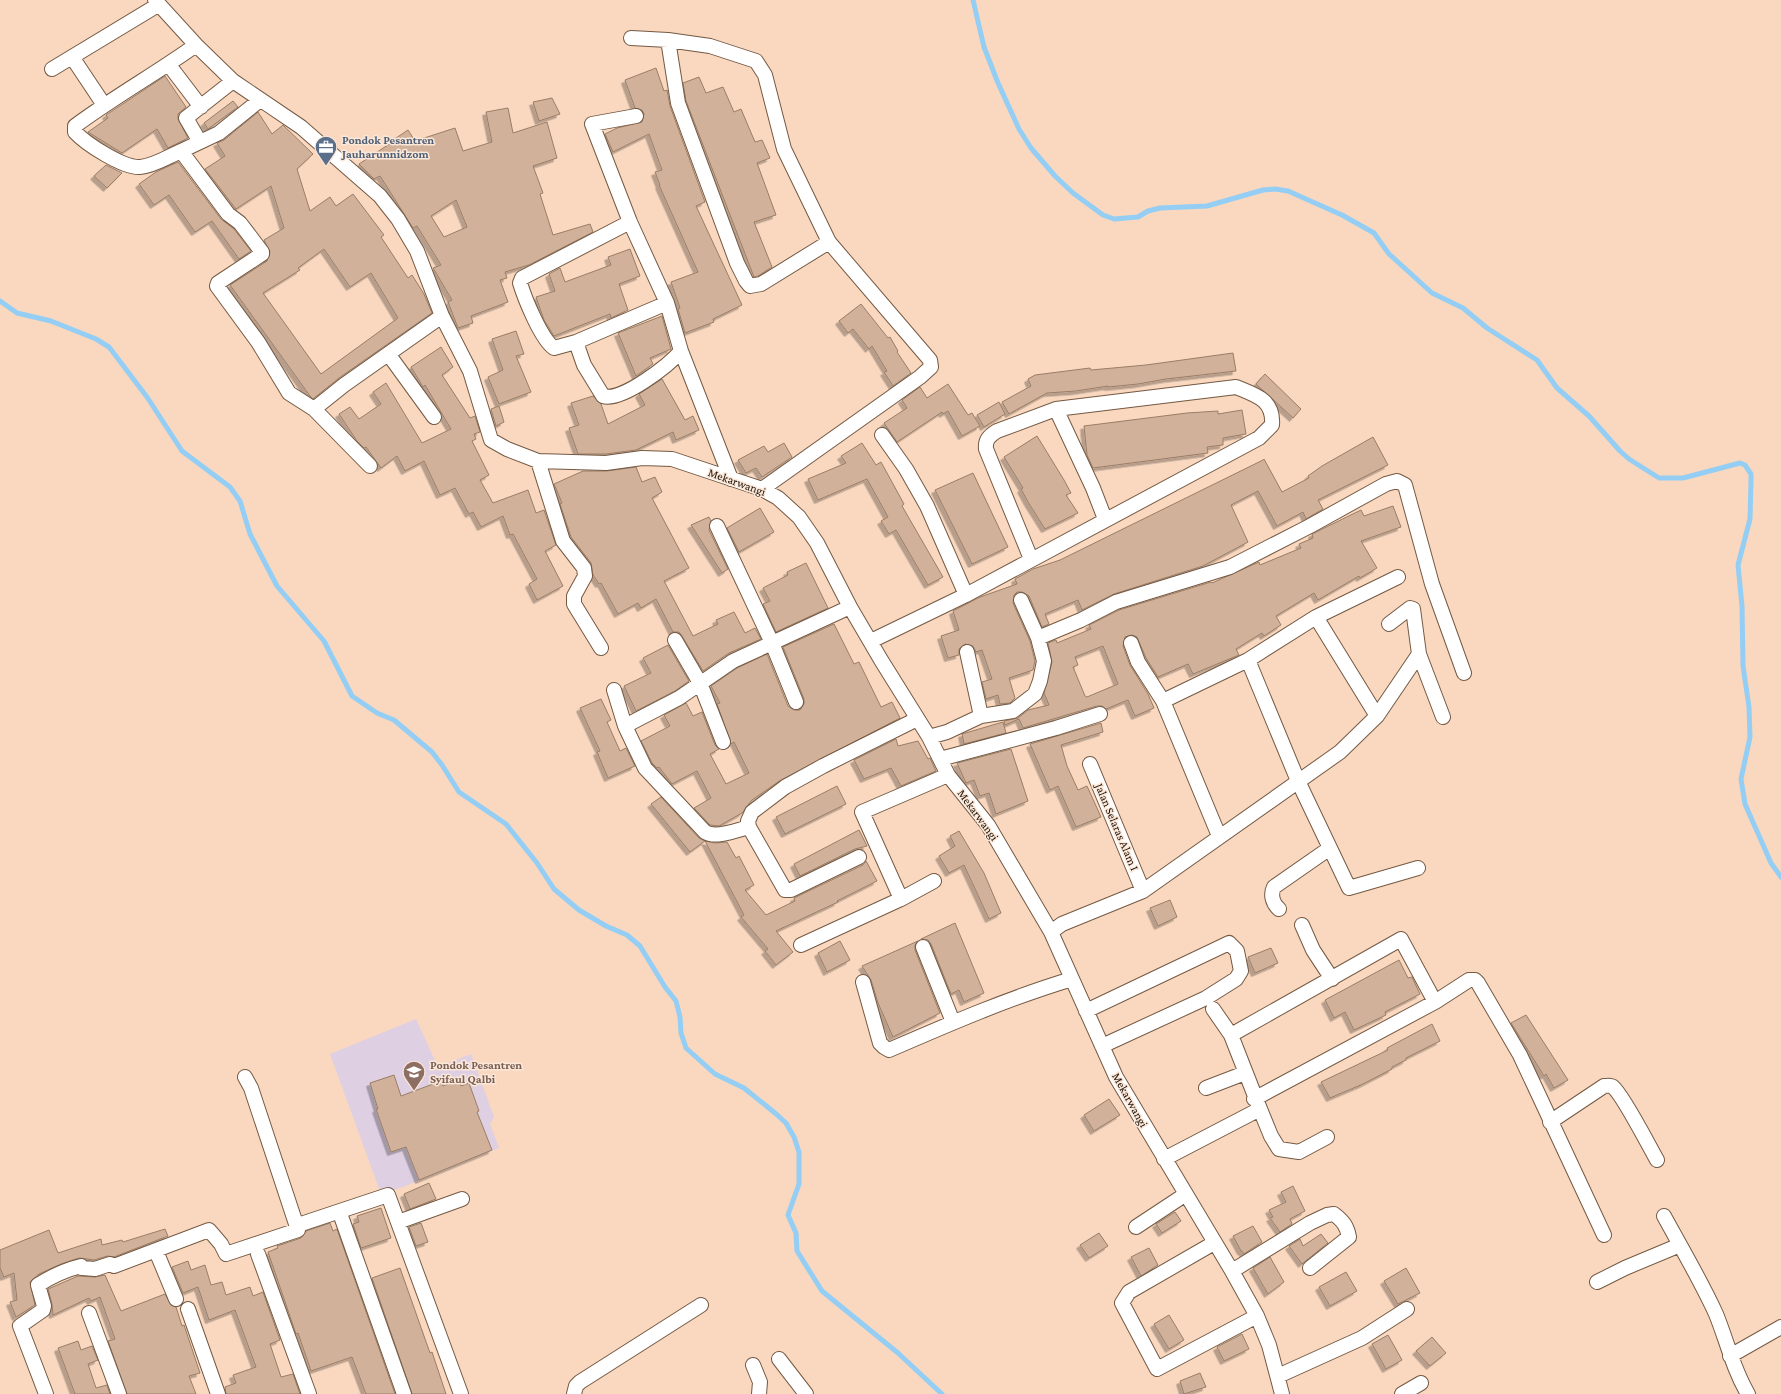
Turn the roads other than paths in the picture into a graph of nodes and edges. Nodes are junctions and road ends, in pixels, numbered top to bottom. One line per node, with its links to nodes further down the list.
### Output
1 (156, 2): 4 (street, Mekarwangi); 5 (street)
2 (631, 38): 3 (street)
3 (668, 40): 16 (street); 16 (street)
4 (196, 45): 6 (street); 8 (street, Mekarwangi)
5 (72, 57): 7 (street); 10 (street)
6 (169, 65): 10 (street); 11 (street)
7 (52, 69)
8 (234, 81): 9 (street, Mekarwangi); 11 (street)
9 (260, 100): 13 (street); 18 (street, Mekarwangi)
10 (104, 105): 14 (street)
11 (201, 107): 13 (street)
12 (636, 116): 15 (street)
13 (200, 142): 14 (street)
14 (181, 150): 22 (street)
15 (630, 222): 17 (street); 19 (street)
16 (829, 242): 29 (street)
17 (667, 303): 19 (street); 20 (street)
18 (442, 316): 21 (street); 26 (street, Mekarwangi)
19 (576, 342): 20 (street)
20 (681, 351): 28 (street)
21 (389, 355): 22 (street); 24 (street)
22 (314, 409): 27 (street)
23 (1056, 409): 30 (street); 30 (street); 32 (street)
24 (434, 417)
25 (882, 435): 34 (street)
26 (538, 460): 28 (street, Mekarwangi); 44 (street)
27 (370, 466)
28 (731, 479): 29 (street, Mekarwangi)
29 (762, 489): 36 (street, Mekarwangi)
30 (1105, 519): 32 (street)
31 (717, 526): 42 (street)
32 (1032, 559): 34 (street)
33 (1398, 577): 37 (street)
34 (966, 595): 41 (street)
35 (1021, 600): 39 (street)
36 (850, 607): 41 (street, Mekarwangi); 42 (street)
37 (1316, 617): 47 (street); 55 (street)
38 (1389, 624): 46 (street)
39 (1038, 638): 48 (street); 54 (street)
40 (675, 640): 49 (street)
41 (871, 641): 57 (street, Mekarwangi)
42 (772, 643): 49 (street); 52 (street)
43 (1131, 643): 51 (street)
44 (601, 648)
45 (967, 652): 54 (street)
46 (1419, 654): 55 (street); 56 (street)
47 (1248, 660): 51 (street); 64 (street)
48 (1464, 673)
49 (700, 683): 58 (street); 60 (street)
50 (614, 690): 58 (street)
51 (1163, 701): 66 (street)
52 (796, 702)
53 (1100, 714): 61 (street)
54 (981, 716): 59 (street)
55 (1377, 716): 64 (street)
56 (1443, 717)
57 (917, 719): 59 (street, Mekarwangi); 65 (street)
58 (625, 726): 65 (street)
59 (929, 737): 61 (street, Mekarwangi)
60 (723, 742)
61 (940, 759): 63 (street, Mekarwangi)
62 (1090, 764): 71 (street, Jalan Selaras Alam I)
63 (948, 775): 72 (street); 75 (street, Mekarwangi)
64 (1298, 781): 66 (street); 67 (street)
65 (749, 827): 68 (street)
66 (1219, 836): 71 (street)
67 (1330, 848): 69 (street); 73 (street)
68 (859, 857)
69 (1418, 868)
70 (934, 881): 72 (street)
71 (1143, 891): 75 (street)
72 (901, 899): 76 (street)
73 (1279, 909)
74 (1302, 925): 79 (street)
75 (1051, 932): 78 (street, Mekarwangi)
76 (801, 945)
77 (923, 947): 84 (street)
78 (1072, 979): 83 (street, Mekarwangi); 84 (street)
79 (1332, 980): 81 (street); 85 (street)
80 (863, 982): 84 (street)
81 (1435, 1002): 90 (street); 91 (street)
82 (1213, 1009): 85 (street)
83 (1086, 1011): 86 (street, Mekarwangi); 86 (street)
84 (953, 1022)
85 (1230, 1035): 87 (street)
86 (1102, 1046): 93 (street, Mekarwangi)
87 (1245, 1072): 89 (street); 90 (street)
88 (245, 1077): 100 (street)
89 (1206, 1088)
90 (1257, 1104): 92 (street); 93 (street)
91 (1550, 1122): 94 (street); 102 (street)
92 (1327, 1137)
93 (1164, 1159): 95 (street, Mekarwangi)
94 (1657, 1160)
95 (1186, 1194): 101 (street); 103 (street, Mekarwangi)
96 (462, 1199): 99 (street)
97 (1664, 1216): 104 (street)
98 (342, 1219): 126 (street)
99 (398, 1222): 100 (street); 127 (street)
100 (298, 1225): 105 (street)
101 (1136, 1227)
102 (1604, 1235)
103 (1214, 1243): 108 (street, Mekarwangi); 115 (street)
104 (1680, 1245): 109 (street); 117 (street)
105 (156, 1251): 110 (street); 122 (street)
106 (258, 1254): 125 (street)
107 (1310, 1268): 108 (street)
108 (1232, 1271): 115 (street, Mekarwangi)
109 (1597, 1282)
110 (176, 1299)
111 (701, 1305): 128 (street)
112 (188, 1309): 124 (street)
113 (1407, 1309): 120 (street)
114 (89, 1313): 123 (street)
115 (1257, 1316): 120 (street, Mekarwangi)
116 (1781, 1327): 117 (street)
117 (1730, 1356): 133 (street)
118 (779, 1359): 130 (street)
119 (753, 1365): 129 (street)
120 (1278, 1376): 131 (street, Mekarwangi)
121 (1421, 1383): 132 (street)
122 (46, 1394)
123 (119, 1394)
124 (218, 1394)
125 (309, 1394)
126 (404, 1394)
127 (461, 1394)
128 (574, 1394)
129 (759, 1394)
130 (806, 1394)
131 (1282, 1394)
132 (1402, 1394)
133 (1748, 1394)

